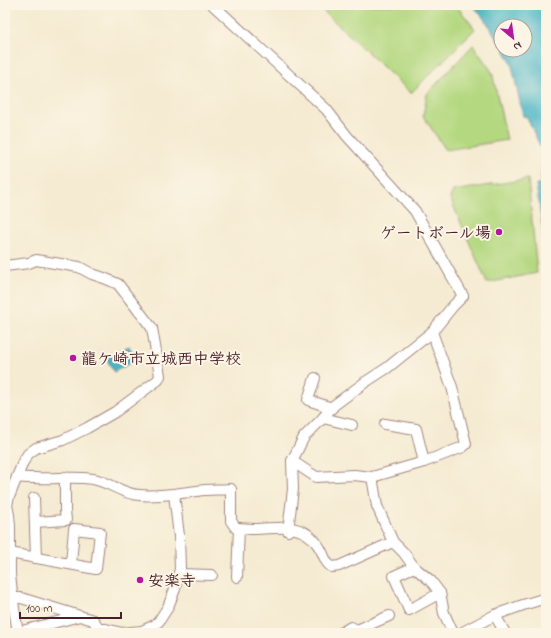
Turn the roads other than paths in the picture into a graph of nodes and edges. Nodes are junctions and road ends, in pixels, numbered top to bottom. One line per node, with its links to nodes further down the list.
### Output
1 (213, 5): 3 (street)
2 (5, 266): 11 (street)
3 (432, 332): 5 (street); 10 (street)
4 (315, 378): 5 (street)
5 (332, 408): 6 (street)
6 (323, 418): 8 (street); 9 (street)
7 (385, 424): 10 (street)
8 (352, 425)
9 (292, 461): 13 (street); 19 (street)
10 (424, 462): 13 (street)
11 (17, 477): 12 (street); 16 (street)
12 (65, 477): 14 (street); 17 (street)
13 (372, 477): 20 (street)
14 (174, 494): 18 (street); 26 (street)
15 (34, 498): 17 (street)
16 (6, 505): 21 (street)
17 (35, 522): 22 (street)
18 (239, 528): 19 (street); 28 (street)
19 (288, 529): 20 (street)
20 (393, 542): 24 (street)
21 (9, 548): 22 (street); 25 (street)
22 (36, 558): 23 (street)
23 (71, 564)
24 (414, 567): 29 (street); 29 (street)
25 (8, 574): 30 (street)
26 (179, 574): 27 (street); 35 (street)
27 (212, 575)
28 (237, 577)
29 (440, 593): 39 (street)
30 (13, 598): 33 (street); 36 (street)
31 (546, 598): 32 (street)
32 (495, 615): 40 (street); 41 (street)
33 (80, 616): 35 (street); 36 (street)
34 (389, 616): 38 (street)
35 (104, 631): 37 (street)
36 (18, 633)
37 (86, 633)
38 (341, 633)
39 (453, 633)
40 (461, 633)
41 (506, 633)

